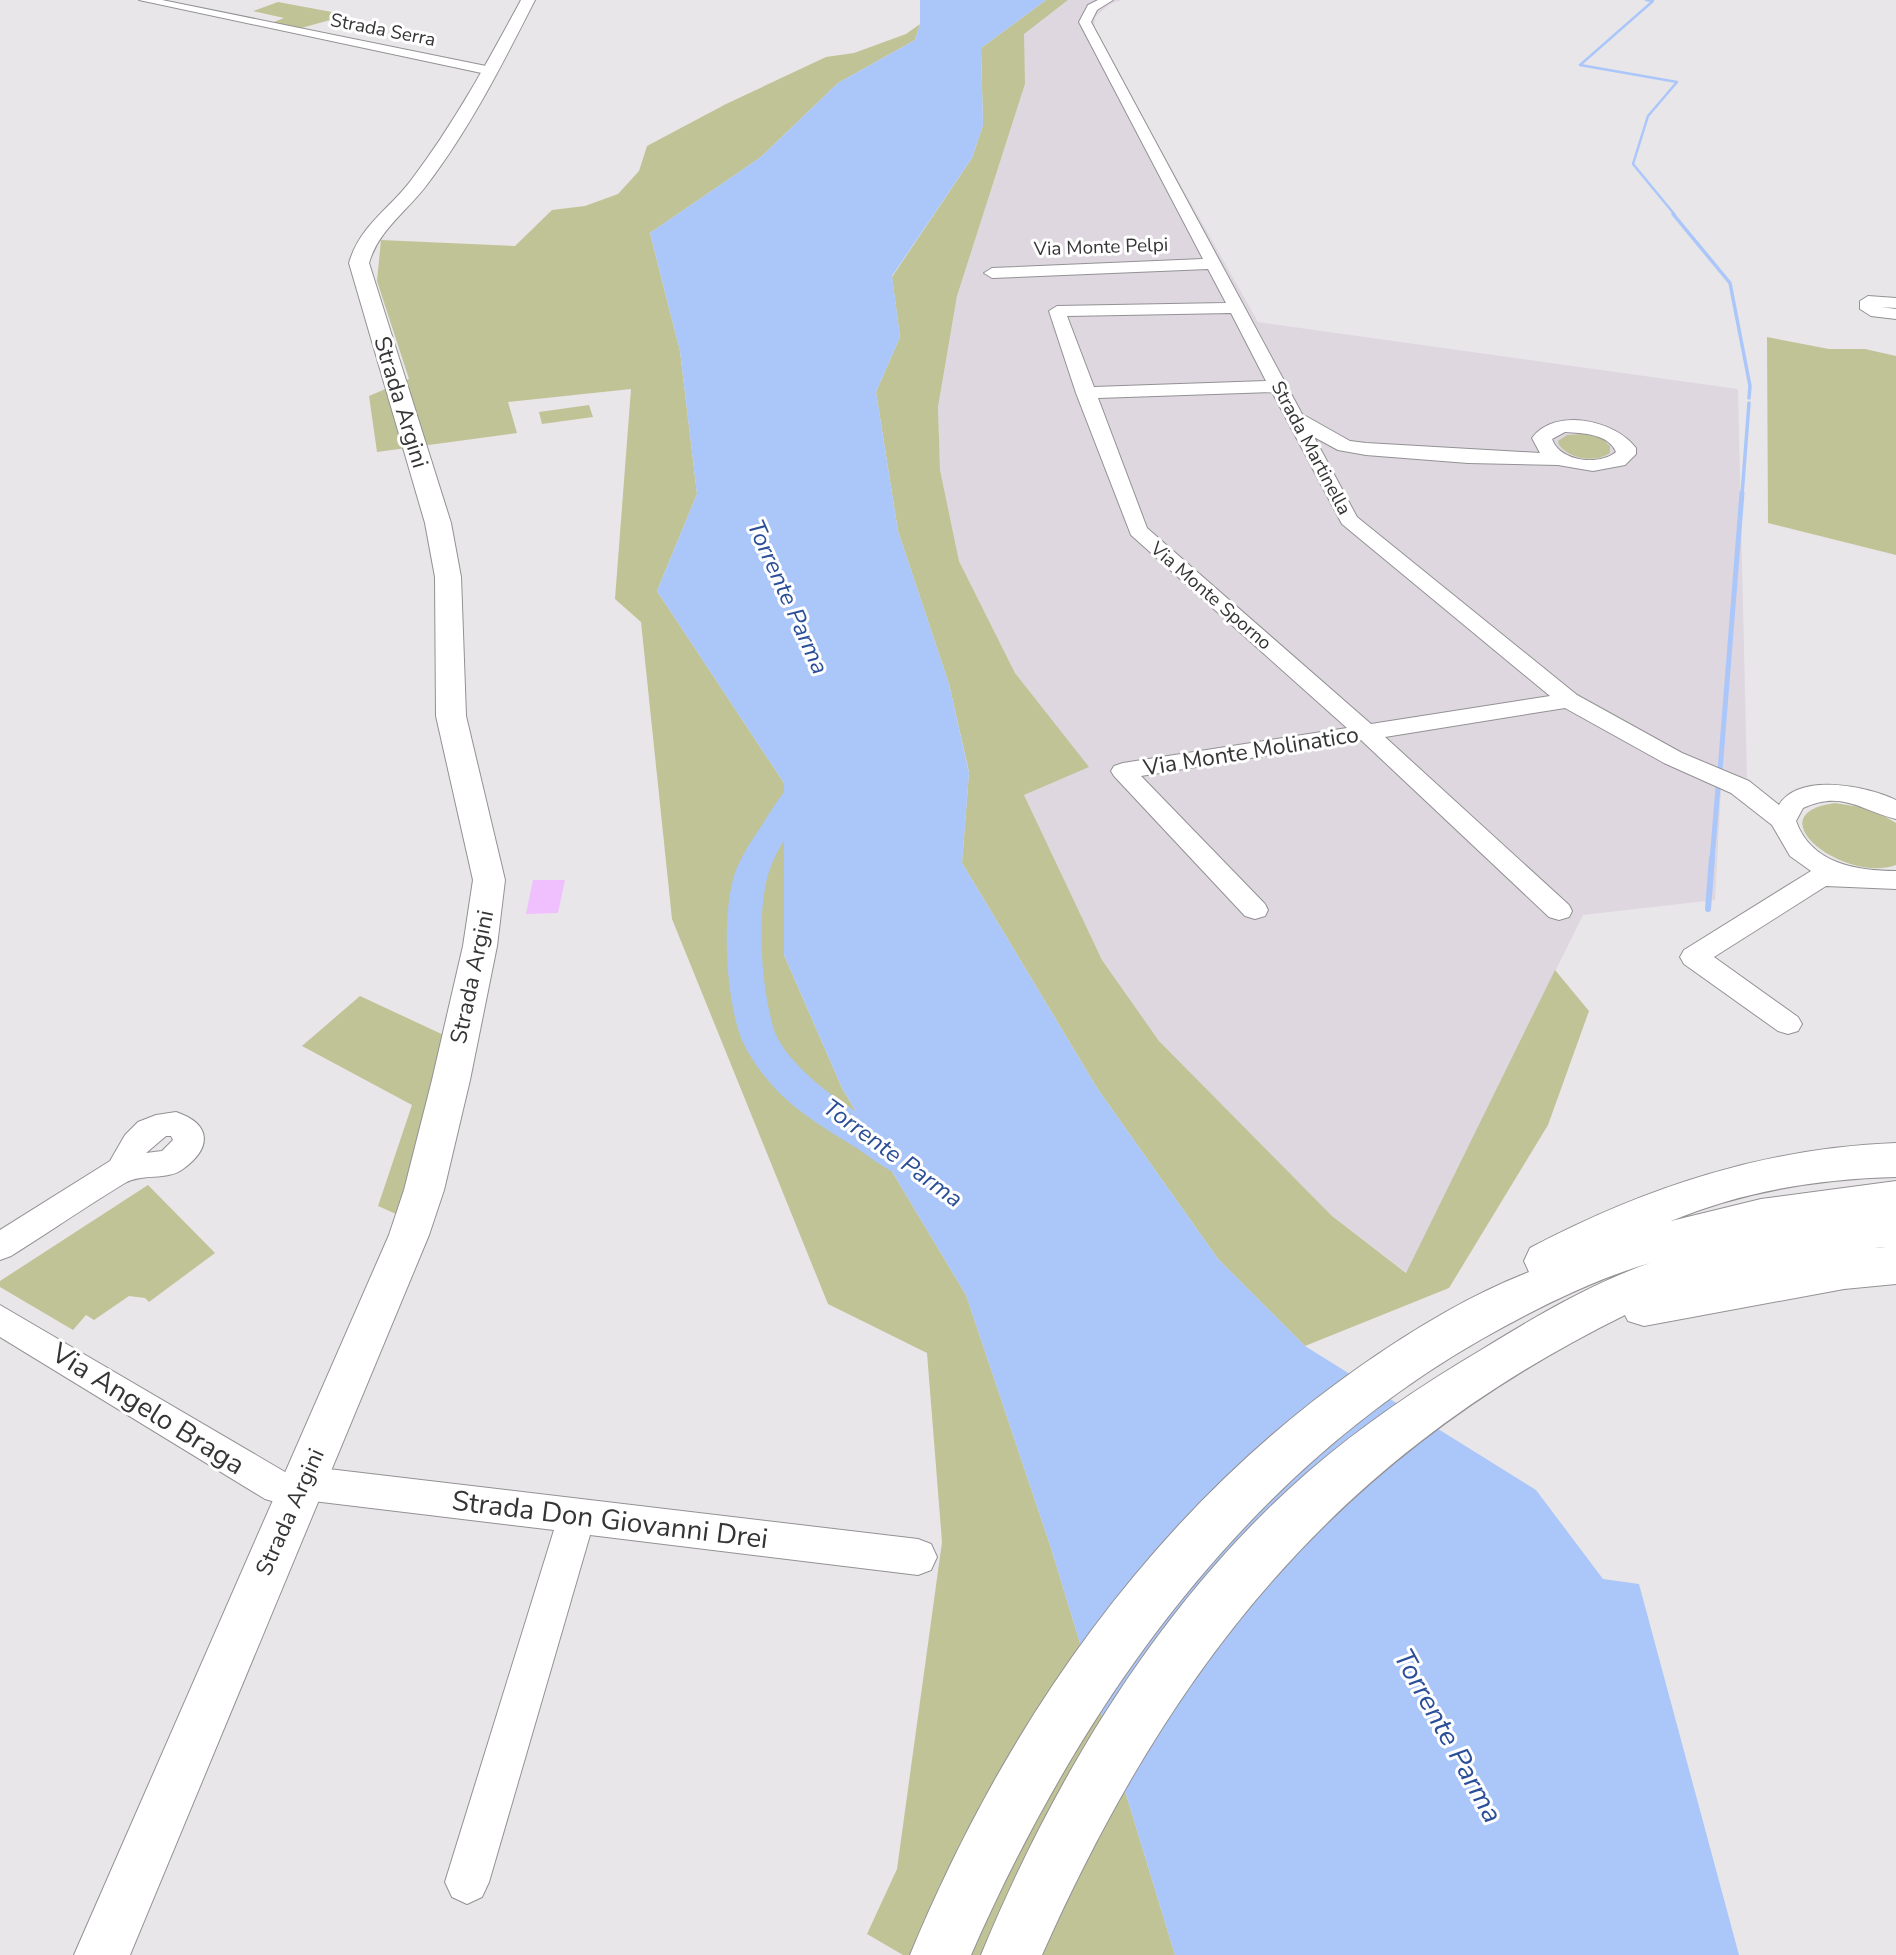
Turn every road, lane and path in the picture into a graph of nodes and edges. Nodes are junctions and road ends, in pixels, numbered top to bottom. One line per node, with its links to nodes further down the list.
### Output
1 (145, 0): 4 (street, Strada Serra)
2 (528, 0): 4 (main road, Strada Argini)
3 (1107, 0): 5 (street, Strada Martinella)
4 (491, 71): 40 (main road, Strada Argini)
5 (1211, 264): 6 (street, Via Monte Pelpi); 8 (street, Strada Martinella)
6 (992, 273)
7 (1896, 303): 9 (street)
8 (1235, 308): 10 (street, Strada Martinella); 11 (street, Via Monte Sporno)
9 (1896, 314)
10 (1277, 386): 11 (street); 12 (street, Strada Martinella)
11 (1085, 393): 20 (street, Via Monte Sporno)
12 (1295, 418): 14 (street, Strada Martinella); 15 (street)
13 (1542, 445): 16 (street); 17 (street); 17 (street)
14 (1311, 453): 15 (street); 18 (street, Strada Martinella)
15 (1348, 453): 16 (street); 18 (street)
16 (1527, 458): 17 (street)
17 (1561, 459)
18 (1332, 492): 19 (street, Strada Martinella)
19 (1569, 701): 20 (street, Via Monte Molinatico); 21 (street, Strada Martinella)
20 (1366, 732): 28 (street, Via Monte Molinatico); 29 (street, Via Monte Sporno)
21 (1740, 787): 22 (street, Strada Martinella); 24 (street, Strada Martinella)
22 (1804, 797): 23 (street, Strada Martinella); 24 (street)
23 (1896, 811)
24 (1787, 831): 25 (street, Strada Martinella); 27 (street)
25 (1859, 879): 26 (street, Strada Martinella); 27 (street)
26 (1896, 880)
27 (1788, 897): 30 (street)
28 (1255, 910)
29 (1559, 911)
30 (1788, 1024)
31 (1896, 1160): 38 (highway)
32 (122, 1169): 35 (street)
33 (1896, 1198): 38 (highway)
34 (1896, 1228): 39 (highway)
35 (0, 1247)
36 (1896, 1265): 39 (highway)
37 (0, 1319): 40 (street, Via Angelo Braga)
38 (1440, 1337): 45 (highway)
39 (1448, 1394): 46 (highway)
40 (301, 1488): 41 (street, Strada Don Giovanni Drei); 44 (main road, Strada Argini)
41 (577, 1516): 42 (street, Strada Don Giovanni Drei); 43 (street)
42 (918, 1557)
43 (467, 1882)
44 (102, 1955)
45 (940, 1955)
46 (1011, 1955)

